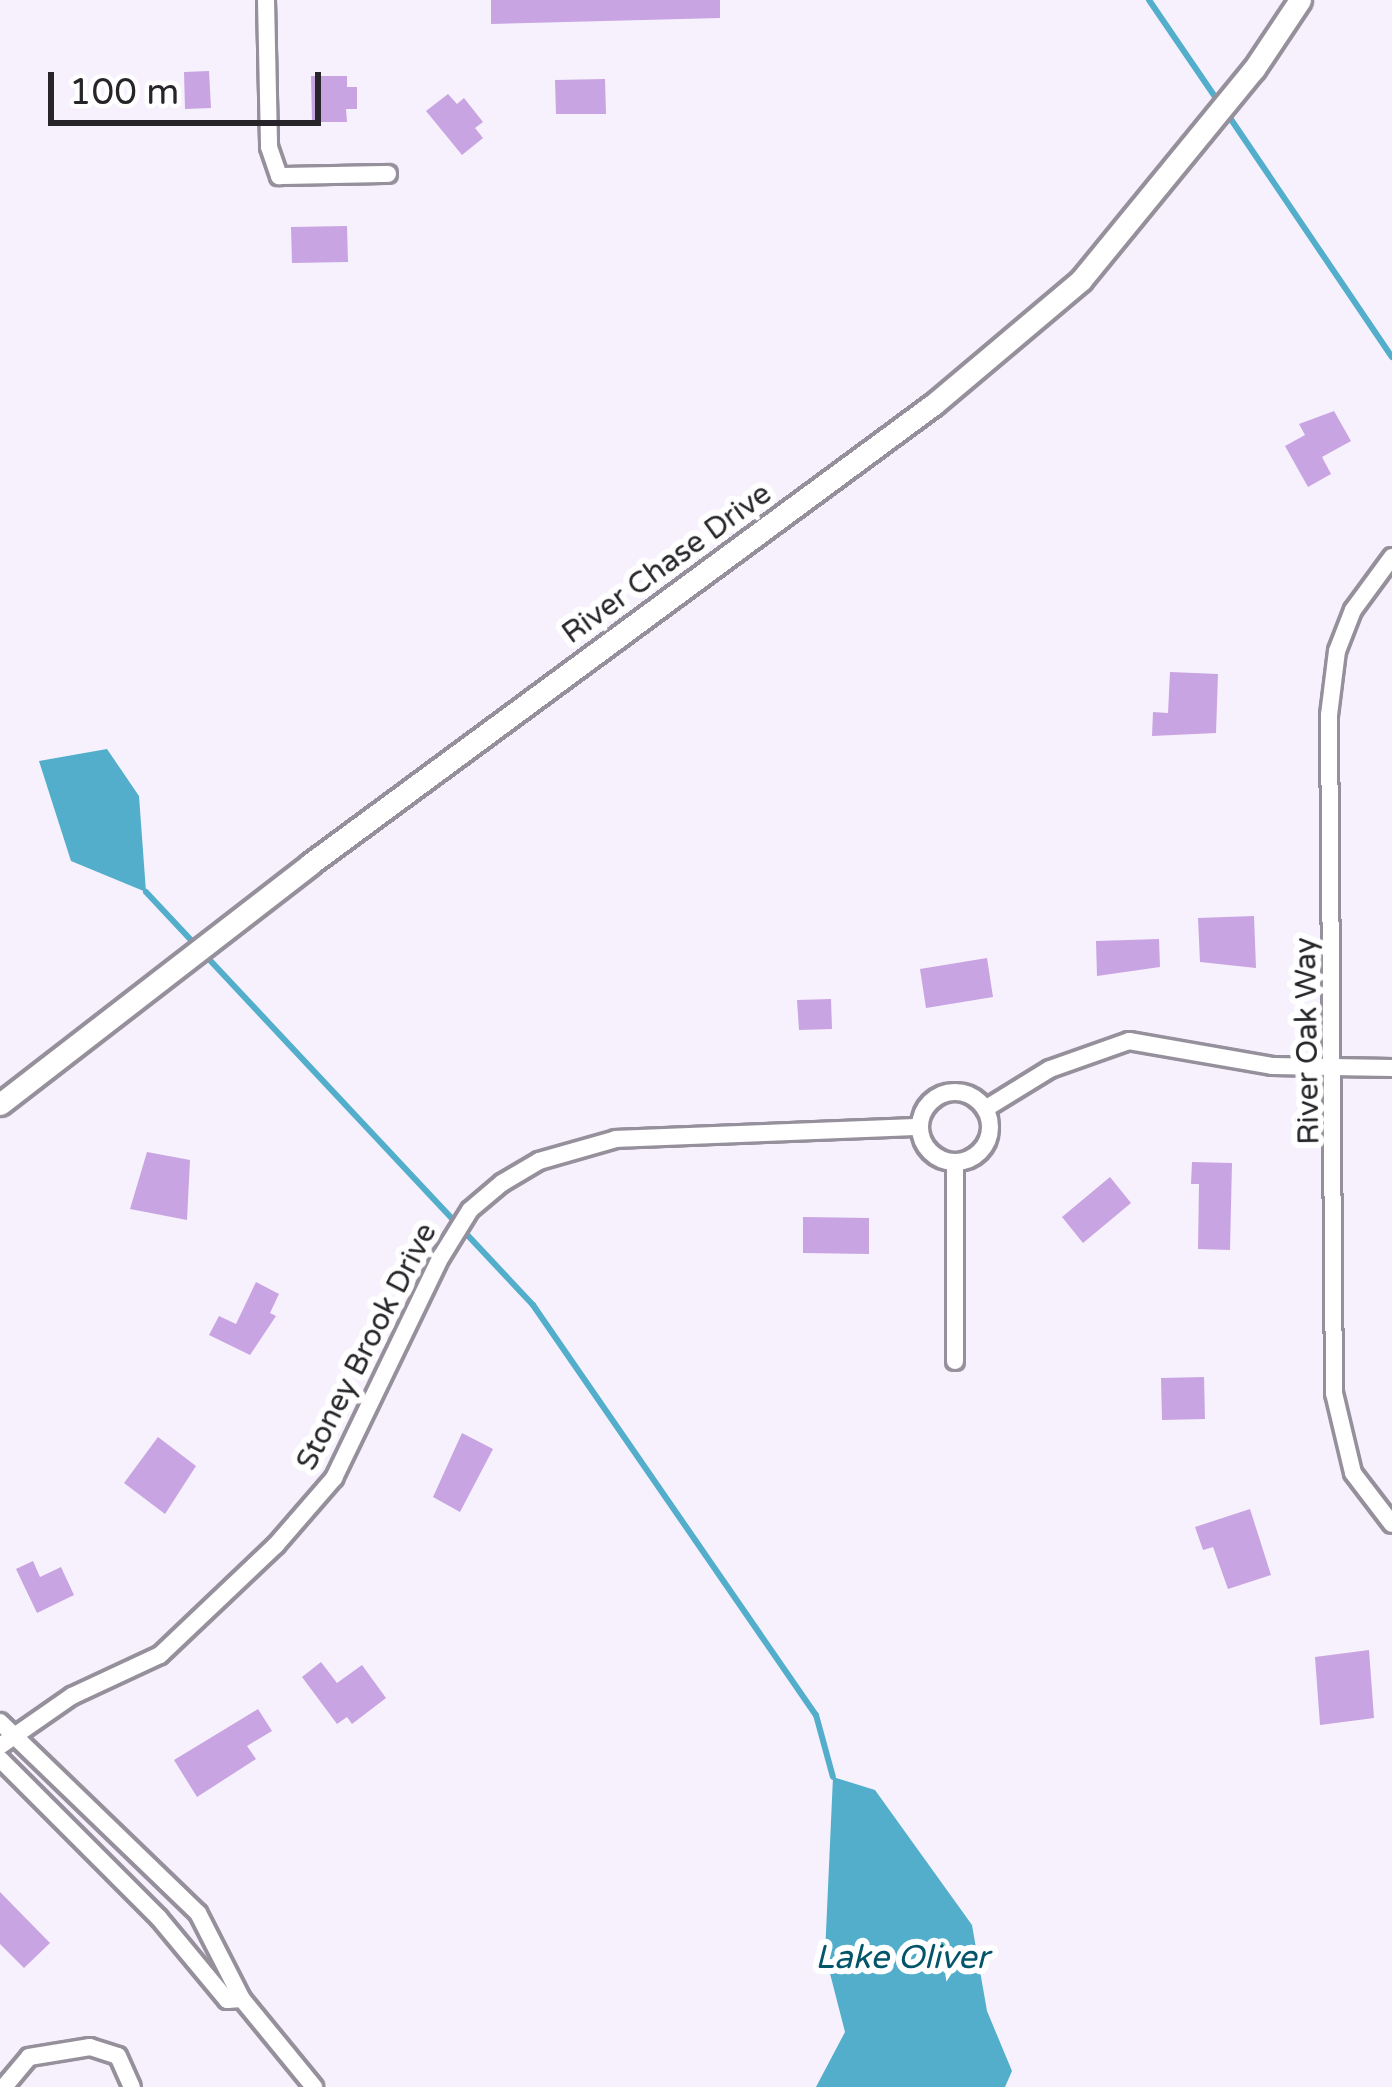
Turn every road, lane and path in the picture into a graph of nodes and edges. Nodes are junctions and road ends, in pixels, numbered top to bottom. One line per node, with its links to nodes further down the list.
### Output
1 (266, 0): 3 (street)
2 (1300, 0): 7 (street, River Chase Drive)
3 (388, 174)
4 (1392, 557): 6 (street, River Oak Way)
5 (1392, 1068): 6 (street)
6 (1337, 1072): 8 (street); 12 (street, River Oak Way)
7 (0, 1104)
8 (985, 1109): 9 (street); 10 (street)
9 (920, 1127): 10 (street); 13 (street, Stoney Brook Drive)
10 (955, 1163): 11 (street)
11 (955, 1361)
12 (1392, 1524)
13 (3, 1734): 15 (street)
14 (0, 1759): 16 (street)
15 (184, 1897): 16 (street); 17 (street)
16 (160, 1918): 17 (street)
17 (242, 1999): 20 (street)
18 (4, 2087): 19 (street)
19 (132, 2087)
20 (314, 2087)

